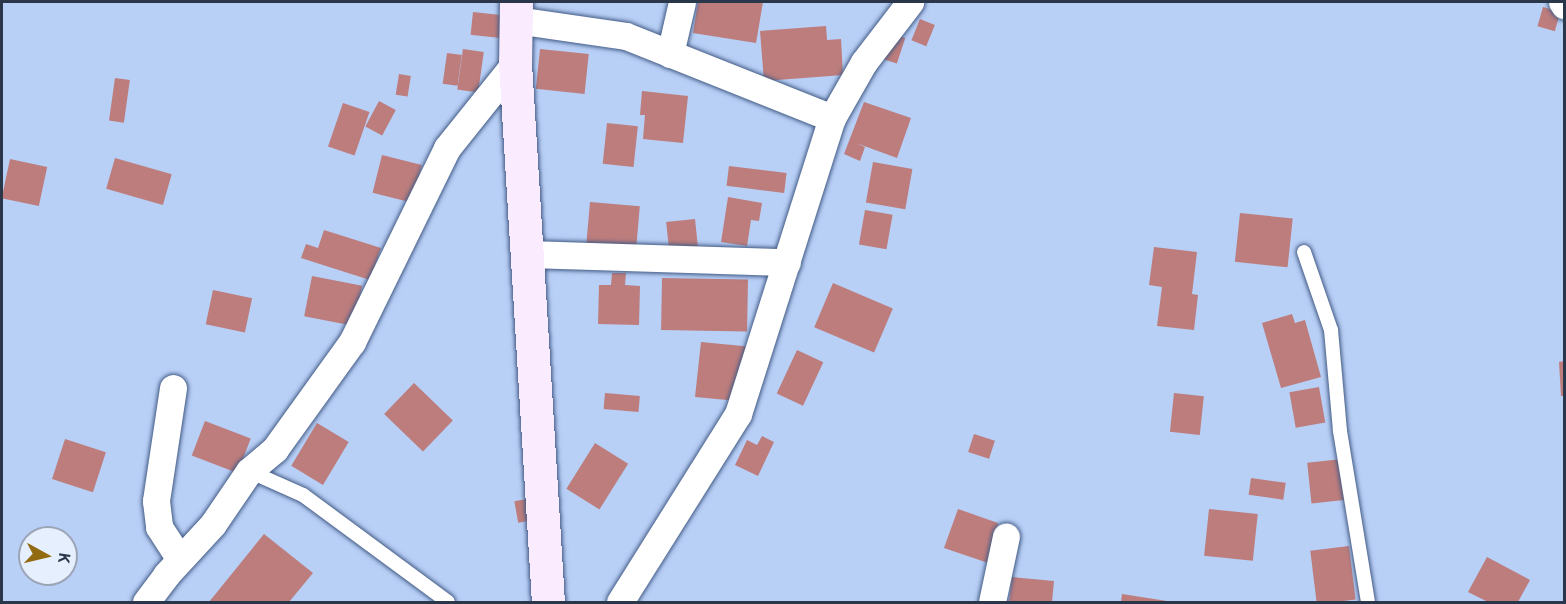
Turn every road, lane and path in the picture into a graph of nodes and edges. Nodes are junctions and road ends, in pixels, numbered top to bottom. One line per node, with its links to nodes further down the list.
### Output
1 (682, 2): 6 (street)
2 (910, 2): 8 (street)
3 (1562, 2): 4 (street)
4 (1564, 5)
5 (516, 11): 6 (street); 7 (street)
6 (670, 54): 8 (street)
7 (515, 63): 10 (street); 13 (street)
8 (832, 118): 11 (street)
9 (1304, 252): 21 (lane)
10 (526, 254): 11 (street); 18 (street)
11 (787, 262): 19 (street)
12 (173, 388): 15 (street)
13 (249, 471): 15 (street); 17 (lane)
14 (1006, 536): 20 (street)
15 (180, 559): 16 (street)
16 (146, 603)
17 (448, 603)
18 (548, 603)
19 (620, 603)
20 (992, 603)
21 (1368, 603)

